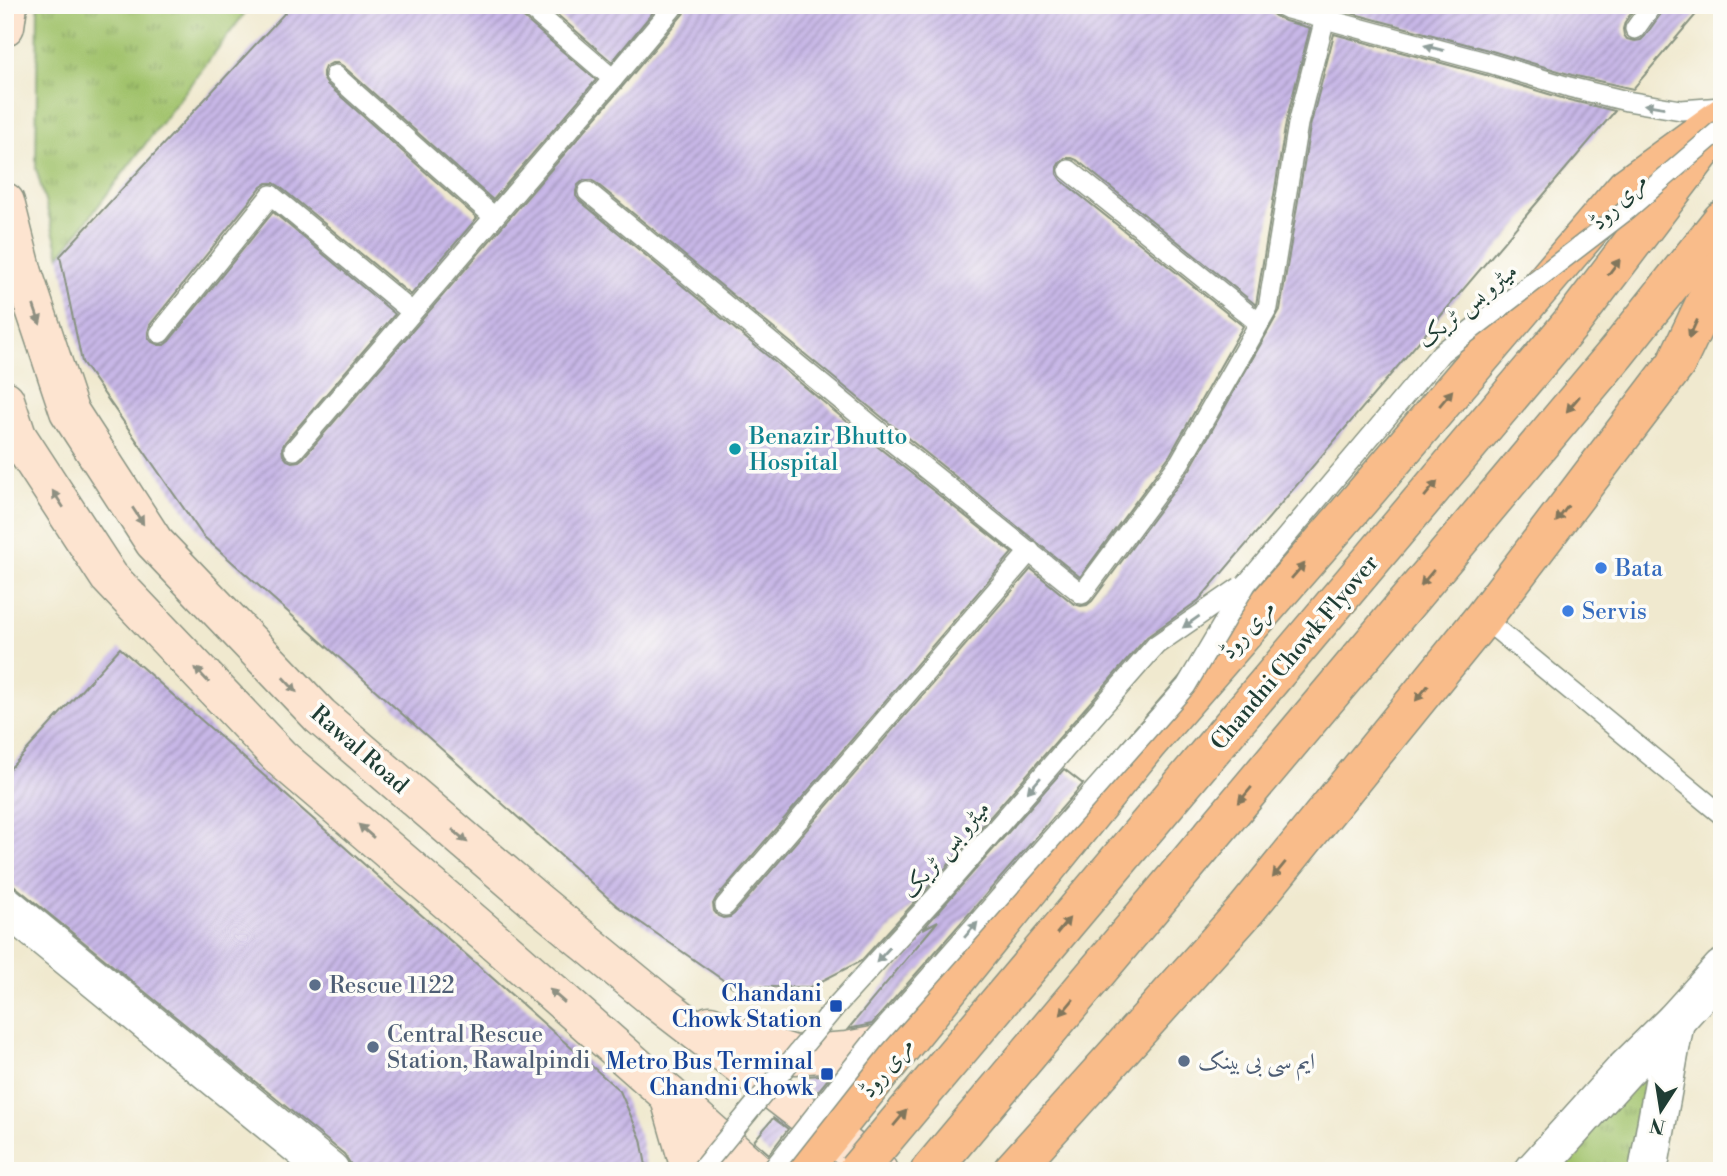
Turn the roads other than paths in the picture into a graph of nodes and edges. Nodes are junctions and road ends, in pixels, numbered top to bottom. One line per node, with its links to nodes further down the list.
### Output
1 (8, 5): 7 (main road)
2 (527, 5): 10 (lane)
3 (675, 5): 10 (lane)
4 (1280, 5): 6 (lane)
5 (1652, 5): 8 (lane)
6 (1325, 18): 11 (lane, one-way to 6); 21 (lane)
7 (5, 26)
8 (1635, 29)
9 (335, 75): 17 (lane)
10 (613, 79): 17 (lane)
11 (1722, 107)
12 (1722, 117): 34 (main road, مری روڈ, one-way to 12)
13 (1722, 127): 26 (lane, میٹرو بس ٹریک, bridge); 43 (main road, Chandni Chowk Flyover, one-way to 13, bridge)
14 (1069, 170): 21 (lane)
15 (588, 192): 25 (lane)
16 (5, 202): 32 (main road, Rawal Road, one-way to 32)
17 (494, 217): 20 (lane)
18 (1722, 220): 45 (main road, one-way to 45)
19 (1722, 267): 27 (main road, one-way to 27)
20 (412, 312): 22 (lane); 24 (lane)
21 (1259, 323): 25 (lane)
22 (160, 333)
23 (5, 400): 35 (main road, one-way to 23)
24 (293, 450)
25 (1030, 551): 30 (lane)
26 (1247, 583): 39 (lane, میٹرو بس ٹریک, one-way to 39, bridge); 41 (lane, میٹرو بس ٹریک, one-way to 26, bridge)
27 (1483, 618): 28 (lane); 46 (main road, one-way to 46)
28 (1722, 815)
29 (5, 905): 37 (street)
30 (725, 906)
31 (1722, 969): 33 (street)
32 (657, 1001): 34 (main road); 36 (main road, Rawal Road)
33 (1675, 1021): 47 (street); 48 (street)
34 (909, 1039): 36 (main road, مری روڈ)
35 (669, 1095): 38 (main road); 40 (main road)
36 (831, 1134): 42 (main road, مری روڈ); 44 (main road, Rawal Road)
37 (330, 1171)
38 (689, 1171)
39 (700, 1171)
40 (755, 1171)
41 (771, 1171)
42 (801, 1171)
43 (857, 1171)
44 (878, 1171)
45 (930, 1171)
46 (1012, 1171)
47 (1534, 1171)
48 (1648, 1171)

